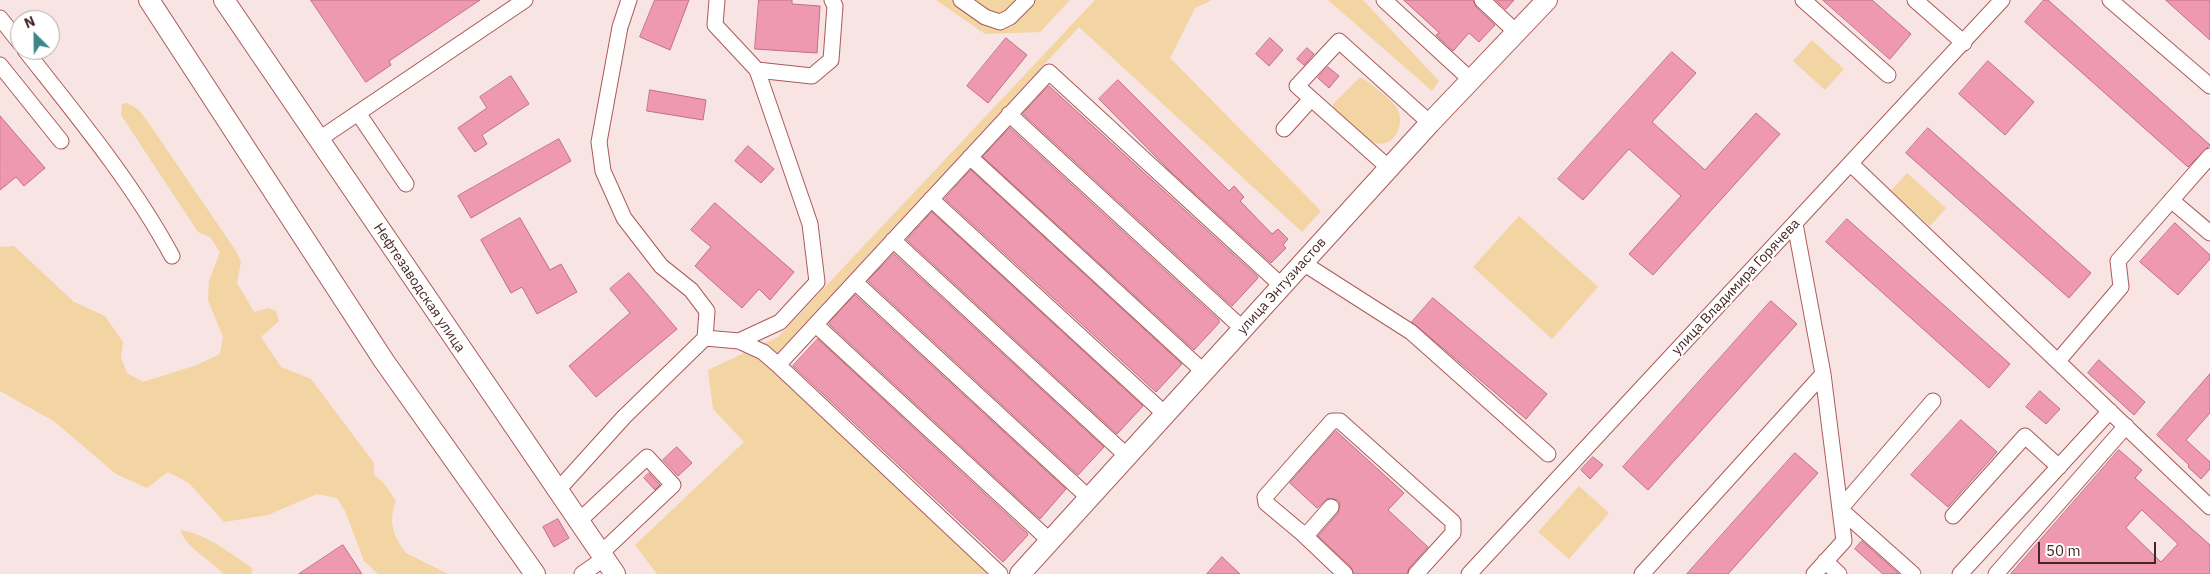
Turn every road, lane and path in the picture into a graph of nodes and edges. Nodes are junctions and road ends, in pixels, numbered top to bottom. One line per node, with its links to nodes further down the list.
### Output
1 (149, 0): 73 (main road)
2 (224, 0): 31 (main road, Нефтезаводская улица)
3 (526, 0): 27 (street)
4 (629, 0): 49 (street)
5 (717, 0): 22 (street)
6 (832, 0): 22 (street)
7 (961, 0): 8 (street)
8 (1027, 0)
9 (1384, 0): 24 (street)
10 (1482, 0): 18 (street)
11 (1547, 0): 18 (main road, улица Энтузиастов)
12 (1804, 0): 23 (street)
13 (1915, 0): 19 (street)
14 (2002, 0): 19 (street, улица Владимира Горячева)
15 (2110, 0): 25 (street)
16 (0, 18): 17 (street)
17 (10, 30)
18 (1516, 32): 24 (main road, улица Энтузиастов)
19 (1964, 43): 35 (street, улица Владимира Горячева)
20 (33, 60): 43 (street)
21 (0, 65): 32 (street)
22 (757, 70): 50 (street)
23 (1888, 75)
24 (1471, 80): 29 (main road, улица Энтузиастов)
25 (2210, 86)
26 (1311, 99): 29 (street); 30 (street); 36 (street)
27 (358, 113): 31 (street); 37 (street)
28 (1009, 114): 34 (street); 46 (street); 48 (street)
29 (1430, 123): 36 (main road, улица Энтузиастов)
30 (1284, 129)
31 (318, 140): 62 (main road, Нефтезаводская улица)
32 (61, 141)
33 (2210, 156): 39 (street)
34 (970, 157): 38 (street); 53 (street)
35 (1851, 164): 40 (street, улица Владимира Горячева); 51 (street)
36 (1389, 168): 44 (main road, улица Энтузиастов)
37 (406, 184)
38 (931, 200): 42 (street); 57 (street)
39 (2171, 200): 41 (street); 51 (street)
40 (1795, 224): 54 (street); 79 (street, улица Владимира Горячева)
41 (2210, 233)
42 (893, 240): 45 (street); 60 (street)
43 (172, 256)
44 (1303, 263): 46 (main road, улица Энтузиастов); 59 (street)
45 (855, 282): 47 (street); 63 (street)
46 (1282, 286): 48 (main road, улица Энтузиастов)
47 (816, 325): 52 (street); 70 (street)
48 (1243, 329): 53 (main road, улица Энтузиастов)
49 (705, 338): 50 (street); 62 (street)
50 (739, 341): 52 (street)
51 (2058, 361): 56 (street)
52 (778, 365): 75 (street)
53 (1204, 372): 57 (main road, улица Энтузиастов)
54 (1823, 374): 66 (street); 80 (street)
55 (1932, 401): 66 (street)
56 (2110, 411): 58 (street); 61 (street)
57 (1165, 414): 60 (main road, улица Энтузиастов)
58 (2126, 426): 65 (street); 85 (street)
59 (1548, 454)
60 (1126, 455): 63 (main road, улица Энтузиастов)
61 (2059, 467): 67 (street); 84 (street)
62 (558, 490): 68 (main road, Нефтезаводская улица)
63 (1088, 497): 70 (main road, улица Энтузиастов)
64 (1331, 507): 69 (street)
65 (2210, 507)
66 (1840, 509): 72 (street); 83 (street)
67 (1953, 516)
68 (579, 521): 71 (main road, Нефтезаводская улица); 71 (street)
69 (1303, 534): 77 (street); 78 (street)
70 (1050, 540): 76 (main road, улица Энтузиастов)
71 (607, 561): 74 (street)
72 (1825, 561): 81 (street); 82 (street)
73 (535, 574)
74 (582, 574)
75 (1000, 574)
76 (1020, 574)
77 (1346, 574)
78 (1416, 574)
79 (1469, 574)
80 (1642, 574)
81 (1814, 574)
82 (1839, 574)
83 (1913, 574)
84 (1960, 574)
85 (1996, 574)

